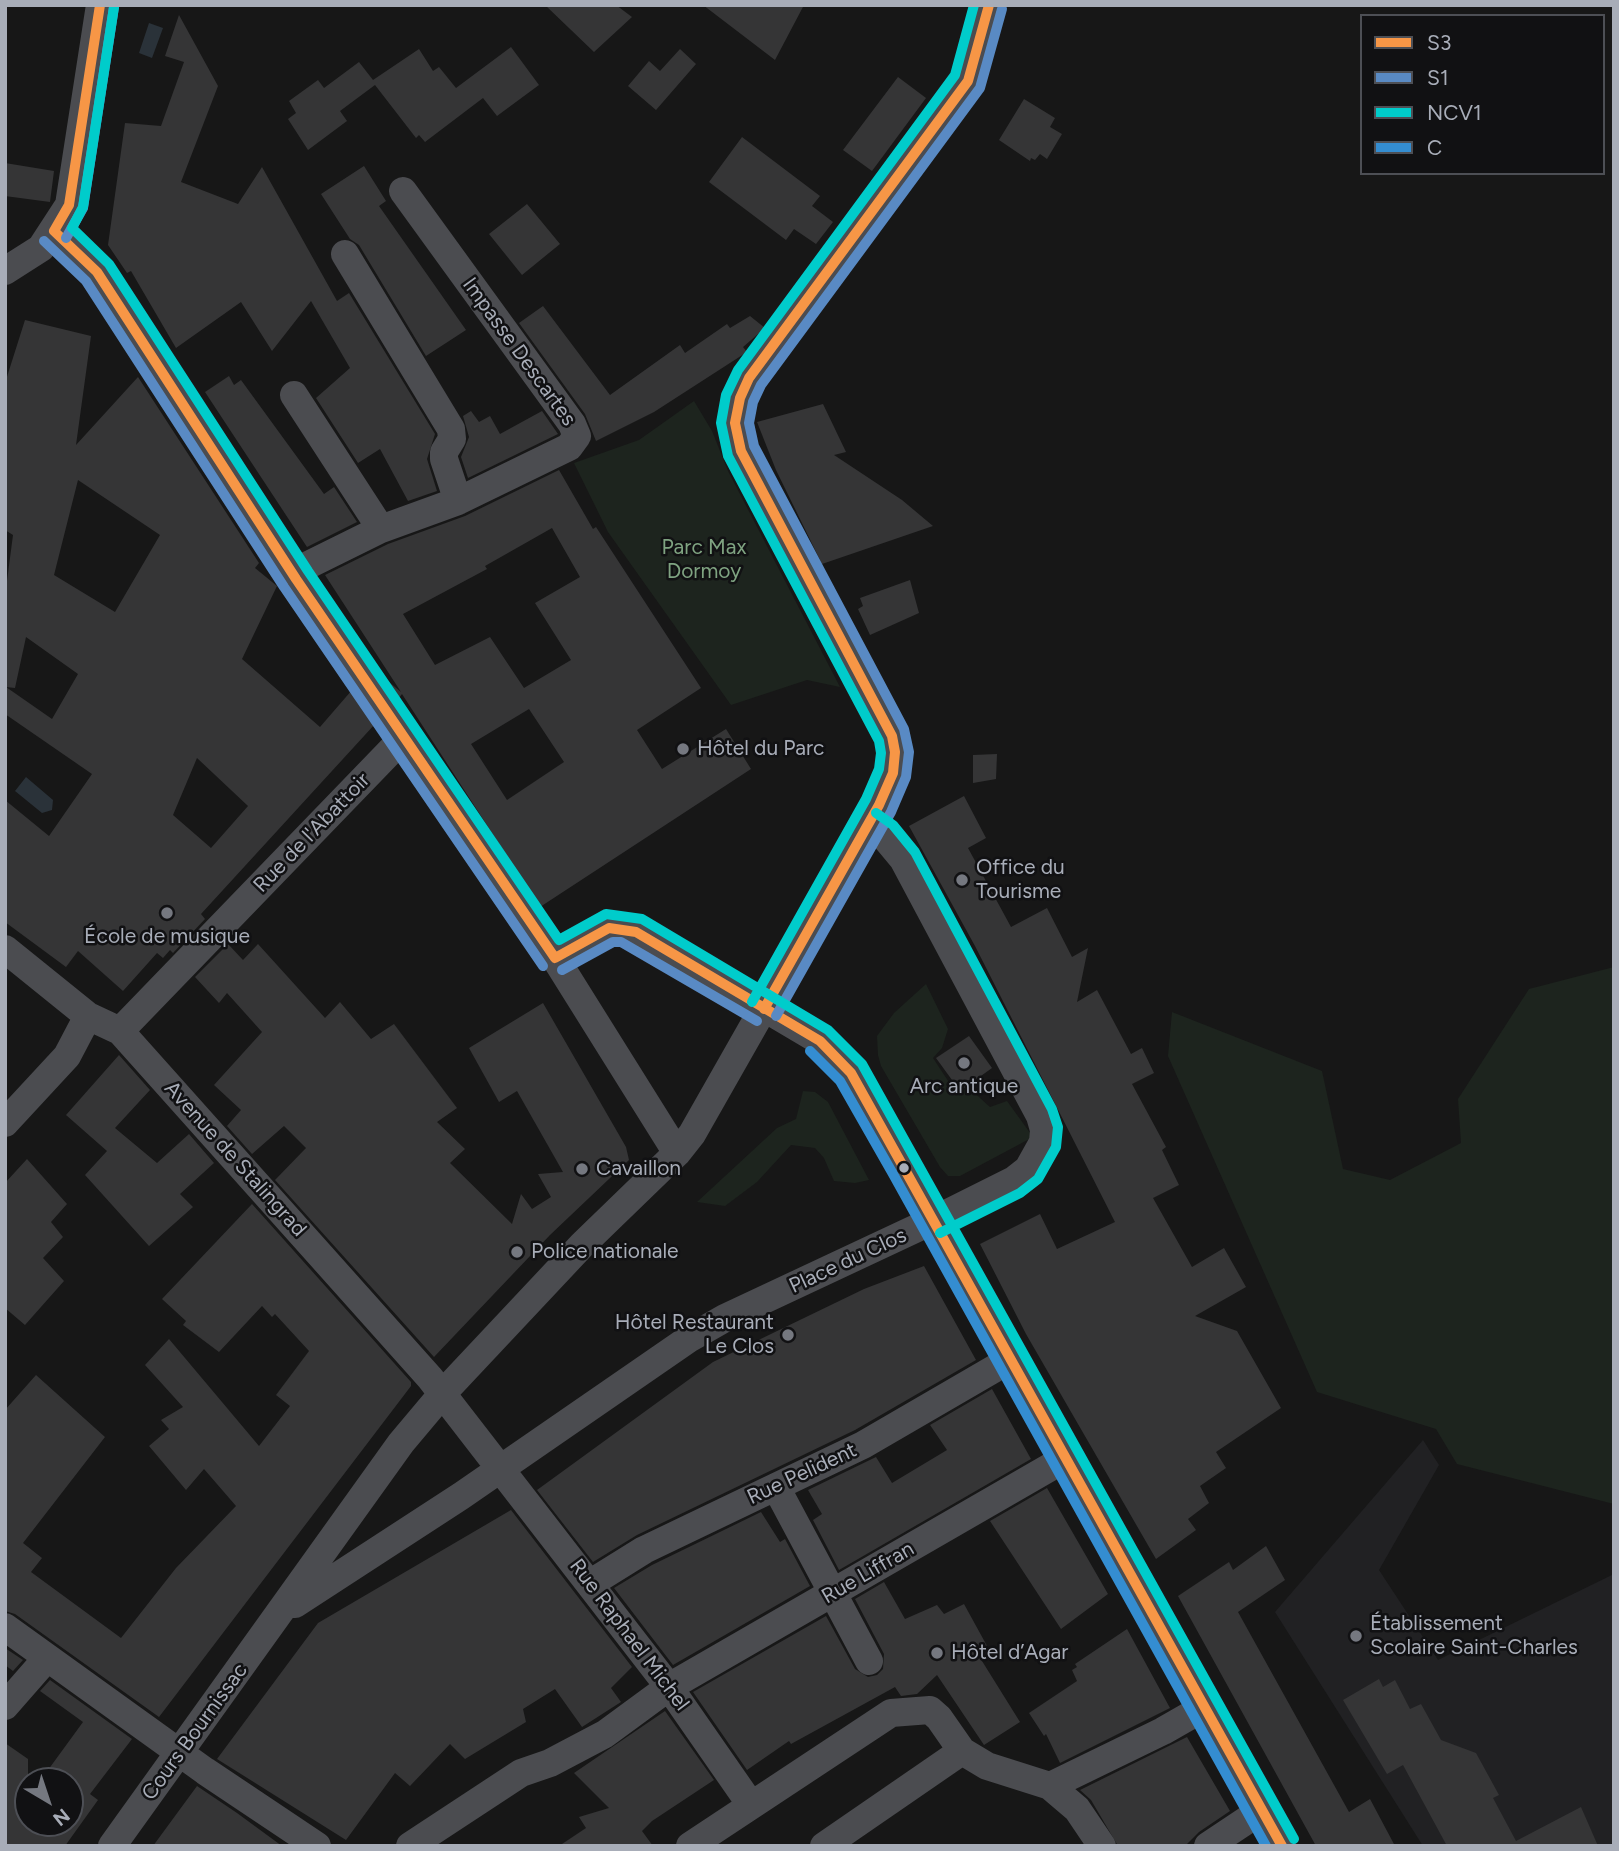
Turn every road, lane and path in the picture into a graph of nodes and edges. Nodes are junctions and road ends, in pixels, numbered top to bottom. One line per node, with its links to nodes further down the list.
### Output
1 (100, 5): 4 (street)
2 (989, 5): 12 (street)
3 (403, 191): 8 (street, Impasse Descartes)
4 (54, 231): 6 (street); 10 (street)
5 (345, 254): 8 (street)
6 (5, 271)
7 (294, 395): 9 (street)
8 (458, 501): 9 (street)
9 (381, 529): 10 (street)
10 (292, 573): 11 (street)
11 (405, 736): 14 (street); 17 (street, Rue de l'Abattoir)
12 (868, 824): 15 (street); 20 (street)
13 (5, 949): 16 (street, Avenue de Stalingrad)
14 (555, 958): 15 (street, Place du Clos); 19 (street)
15 (764, 1009): 19 (street); 20 (street, Place du Clos)
16 (88, 1016): 17 (street, Avenue de Stalingrad); 18 (street)
17 (120, 1031): 22 (street, Avenue de Stalingrad)
18 (5, 1123)
19 (677, 1153): 22 (street)
20 (934, 1220): 21 (street); 24 (street, Place du Clos)
21 (1011, 1359): 23 (street); 25 (street, Rue Pelident)
22 (443, 1393): 24 (street); 28 (street, Cours Bournissac)
23 (1066, 1458): 27 (street, Rue Liffran); 34 (street)
24 (503, 1468): 26 (street, Rue Raphael Michel); 28 (street, Cours Bournissac)
25 (776, 1487): 26 (street, Rue Pelident); 27 (street)
26 (591, 1583): 32 (street, Rue Raphael Michel)
27 (834, 1592): 31 (street); 32 (street, Rue Liffran)
28 (276, 1618): 36 (street, Cours Bournissac)
29 (5, 1627): 30 (street)
30 (47, 1658): 33 (street); 36 (street)
31 (869, 1661)
32 (669, 1687): 38 (street, Rue Raphael Michel); 42 (street, Rue Liffran)
33 (5, 1706)
34 (1205, 1707): 37 (street); 39 (street)
35 (962, 1751): 37 (street); 38 (street); 44 (street)
36 (180, 1754): 40 (street, Cours Bournissac); 41 (street)
37 (1050, 1786): 45 (street)
38 (751, 1805): 43 (street)
39 (1262, 1810): 46 (street); 47 (street)
40 (112, 1846)
41 (317, 1846)
42 (410, 1846)
43 (690, 1846)
44 (824, 1846)
45 (1102, 1846)
46 (1208, 1846)
47 (1282, 1846)

